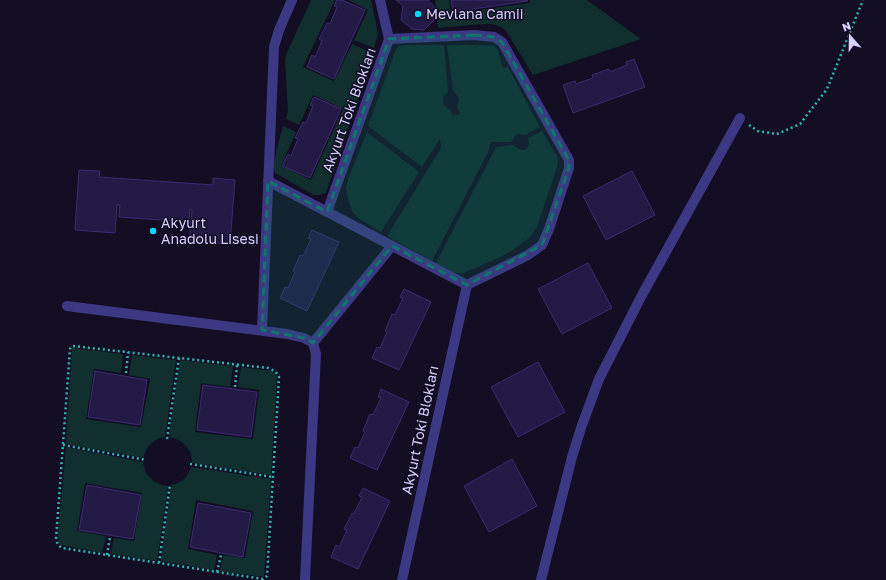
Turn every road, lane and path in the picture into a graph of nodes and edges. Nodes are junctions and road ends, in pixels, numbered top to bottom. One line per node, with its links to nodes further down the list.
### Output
1 (292, 0): 6 (street)
2 (380, 0): 4 (street, Akyurt Toki Blokları)
3 (863, 0): 5 (path)
4 (389, 39): 7 (street, Akyurt Toki Blokları); 9 (street, Akyurt Toki Blokları)
5 (740, 118): 31 (street)
6 (268, 181): 7 (street); 11 (street)
7 (327, 212): 8 (street)
8 (392, 246): 9 (street); 12 (street)
9 (467, 286): 30 (street, Akyurt Toki Blokları)
10 (67, 306): 11 (street)
11 (262, 330): 12 (street)
12 (313, 343): 29 (street)
13 (128, 352): 14 (path); 16 (path); 19 (path)
14 (179, 358): 15 (path); 18 (path)
15 (237, 365): 17 (path); 22 (path)
16 (126, 373)
17 (235, 386)
18 (167, 439)
19 (63, 445): 20 (path); 25 (path)
20 (146, 460)
21 (190, 464): 22 (path)
22 (273, 477): 28 (path)
23 (170, 484): 27 (path)
24 (110, 537): 25 (path)
25 (107, 555): 27 (path)
26 (221, 555): 28 (path)
27 (159, 563): 28 (path)
28 (217, 572)
29 (305, 580)
30 (402, 580)
31 (541, 580)

